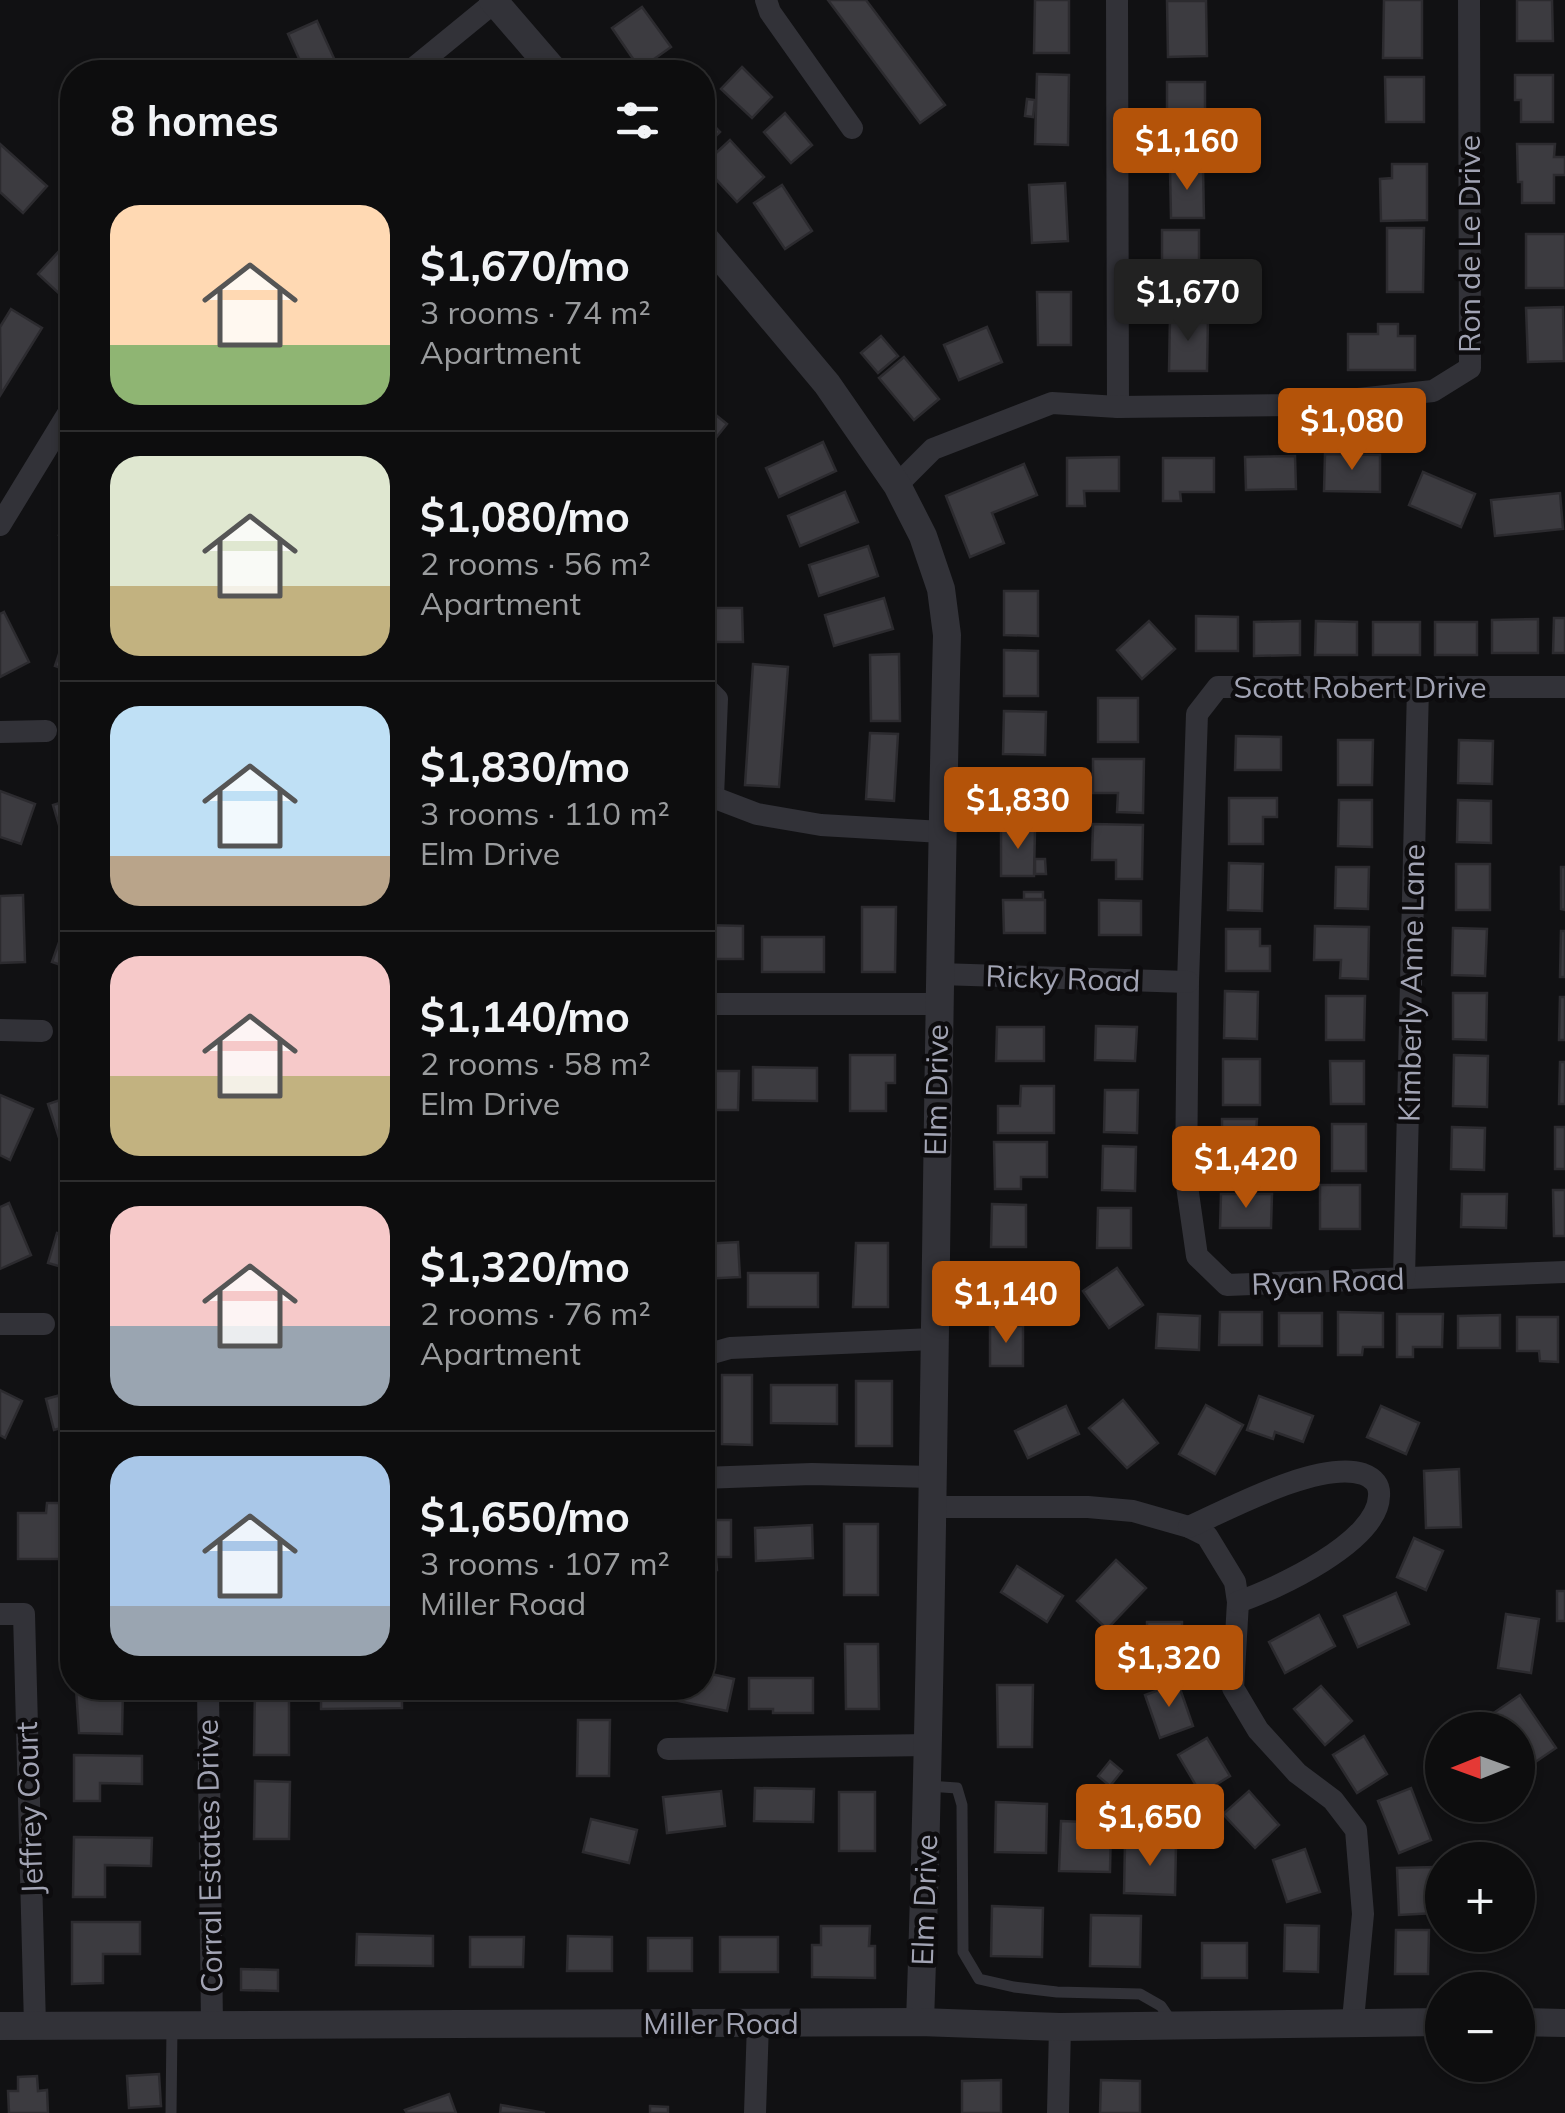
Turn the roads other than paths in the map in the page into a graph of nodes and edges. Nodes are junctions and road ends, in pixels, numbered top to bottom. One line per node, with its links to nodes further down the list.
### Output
1 (766, 0): 7 (street)
2 (1116, 0): 9 (street)
3 (1468, 0): 9 (street, Ron de Le Drive)
4 (495, 1): 5 (street); 6 (street)
5 (424, 60)
6 (545, 60)
7 (852, 128)
8 (715, 250): 11 (street, Elm Drive)
9 (1118, 407): 11 (street, Ron de Le Drive)
10 (60, 427): 12 (street)
11 (897, 486): 18 (street, Elm Drive)
12 (0, 525)
13 (1418, 687): 14 (street, Scott Robert Drive); 20 (street, Scott Robert Drive); 26 (street, Kimberly Anne Lane)
14 (1565, 687)
15 (0, 732): 16 (street)
16 (46, 732)
17 (715, 798): 18 (street)
18 (942, 832): 19 (street, Elm Drive)
19 (938, 974): 20 (street, Ricky Road); 22 (street, Elm Drive)
20 (1188, 982): 26 (street, Ryan Road)
21 (715, 1004): 22 (street)
22 (938, 1004): 29 (street, Elm Drive)
23 (0, 1030): 24 (street)
24 (42, 1030)
25 (1565, 1272): 26 (street, Ryan Road)
26 (1404, 1278)
27 (0, 1324): 28 (street)
28 (44, 1324)
29 (933, 1339): 30 (street); 31 (street, Elm Drive)
30 (715, 1352)
31 (932, 1477): 32 (street); 33 (street, Elm Drive)
32 (715, 1478)
33 (931, 1506): 34 (street); 38 (street, Elm Drive)
34 (1189, 1527): 35 (street); 35 (street)
35 (1238, 1602): 41 (street)
36 (0, 1614): 48 (street, Jeffrey Court)
37 (208, 1700): 51 (street, Corral Estates Drive)
38 (928, 1745): 39 (street); 40 (street, Elm Drive)
39 (668, 1750)
40 (928, 1786): 42 (street, Elm Drive); 47 (lane)
41 (1353, 2020): 43 (street, Miller Road); 47 (street, Miller Road)
42 (920, 2022): 45 (street, Miller Road); 52 (street, Miller Road)
43 (1425, 2022)
44 (1535, 2022): 46 (street)
45 (758, 2023): 51 (street, Miller Road); 54 (street)
46 (1565, 2023)
47 (1174, 2024): 52 (street, Miller Road)
48 (35, 2025): 49 (street, Miller Road); 50 (street, Miller Road)
49 (0, 2026)
50 (172, 2026): 51 (street, Miller Road); 53 (lane)
51 (212, 2026)
52 (1060, 2027): 55 (street)
53 (170, 2113)
54 (755, 2113)
55 (1058, 2113)

